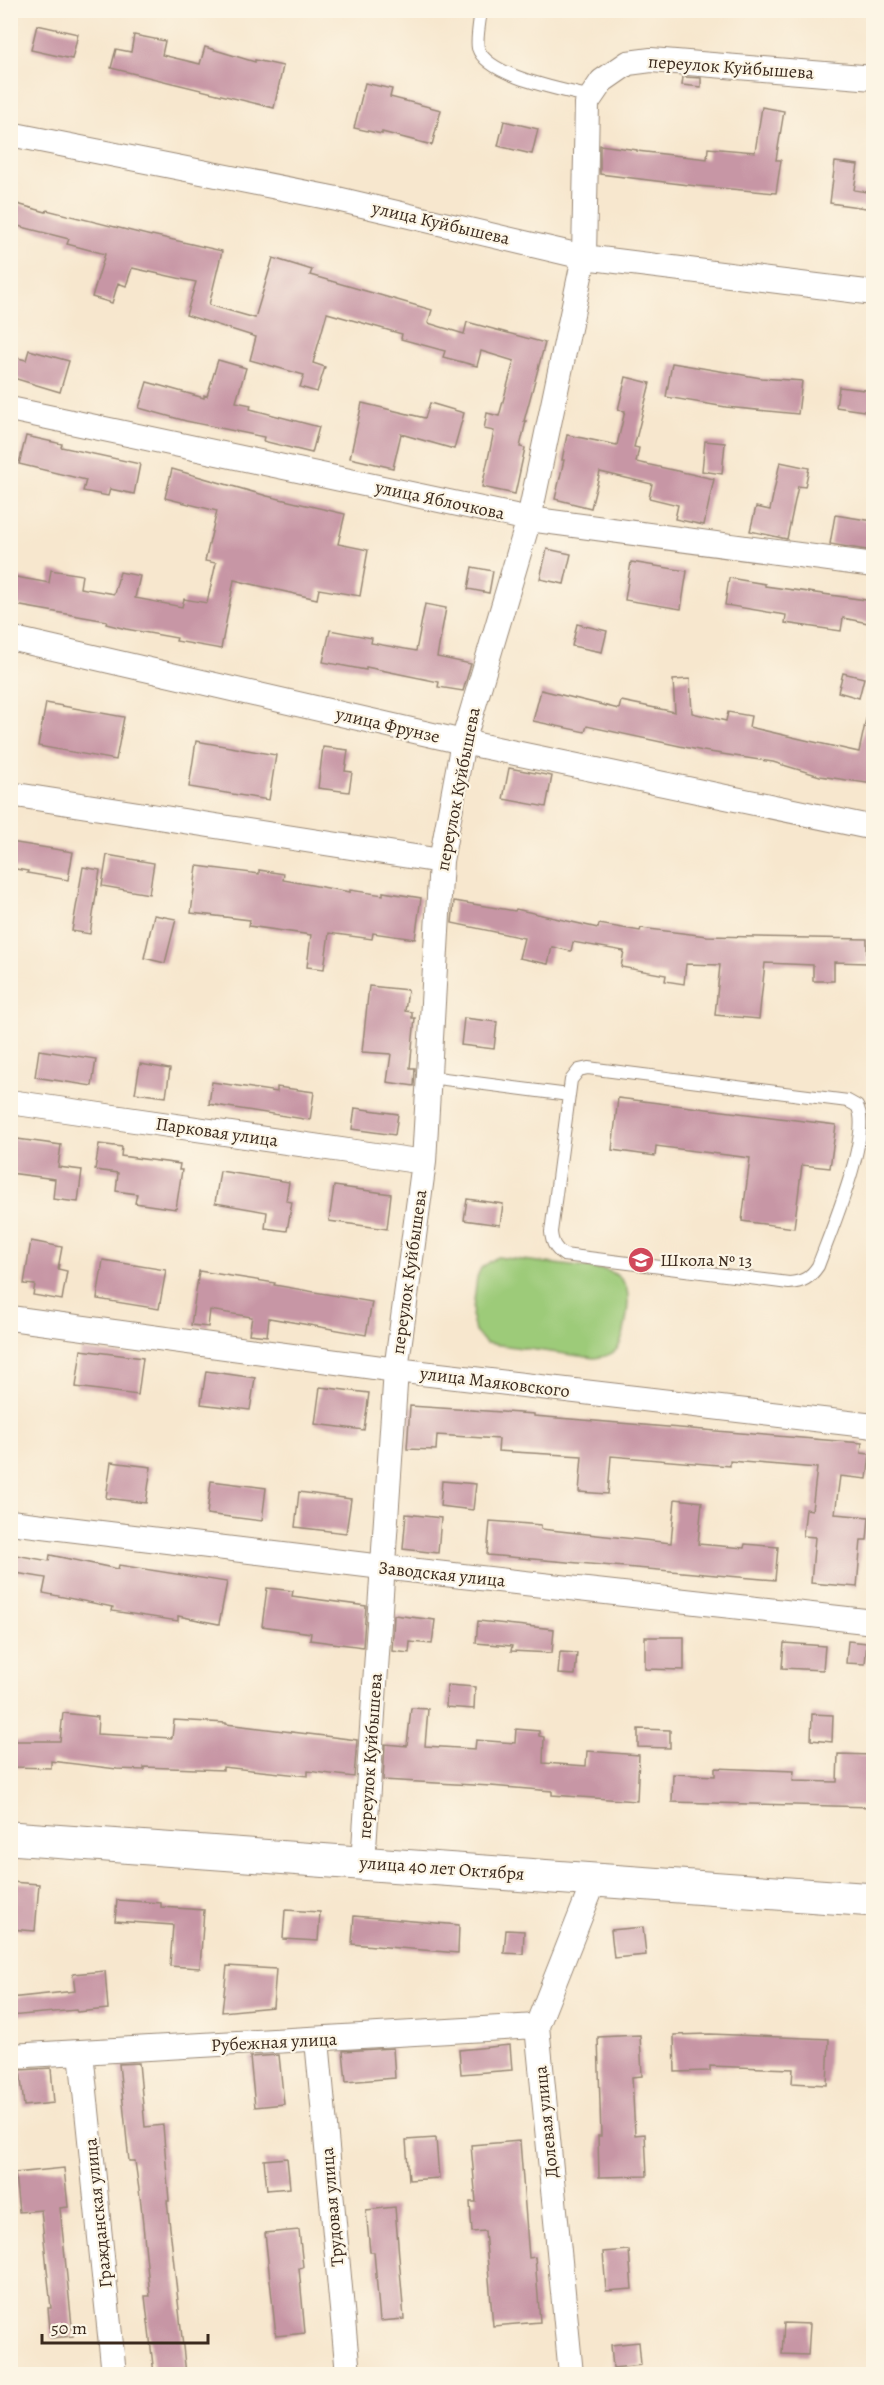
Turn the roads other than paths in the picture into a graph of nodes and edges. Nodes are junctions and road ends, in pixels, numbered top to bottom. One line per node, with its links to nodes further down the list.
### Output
1 (481, 10): 3 (lane)
2 (873, 78): 3 (street, переулок Куйбышева)
3 (591, 97): 5 (street, переулок Куйбышева)
4 (10, 134): 5 (street, улица Куйбышева)
5 (584, 257): 6 (street, улица Куйбышева); 8 (street, переулок Куйбышева)
6 (873, 293)
7 (10, 409): 8 (street, улица Яблочкова)
8 (529, 519): 9 (street, улица Яблочкова); 11 (street, переулок Куйбышева)
9 (873, 565)
10 (10, 638): 11 (street, улица Фрунзе)
11 (463, 742): 13 (street, улица Фрунзе); 14 (street, переулок Куйбышева)
12 (10, 794): 14 (street)
13 (873, 828)
14 (441, 861): 15 (street, переулок Куйбышева)
15 (429, 1077): 16 (lane); 18 (street, переулок Куйбышева)
16 (569, 1095): 16 (lane)
17 (10, 1102): 18 (street, Парковая улица)
18 (424, 1162): 20 (street, переулок Куйбышева)
19 (10, 1318): 20 (street, улица Маяковского)
20 (396, 1370): 21 (street, улица Маяковского); 23 (street, переулок Куйбышева)
21 (873, 1426)
22 (10, 1522): 23 (street, Заводская улица)
23 (382, 1567): 24 (street, Заводская улица); 26 (street, переулок Куйбышева)
24 (873, 1622)
25 (10, 1838): 26 (street, улица 40 лет Октября)
26 (363, 1863): 27 (street, улица 40 лет Октября)
27 (595, 1880): 28 (street, улица 40 лет Октября); 29 (street, Долевая улица)
28 (873, 1900)
29 (537, 2026): 30 (street, Рубежная улица); 35 (street, Долевая улица)
30 (317, 2040): 31 (street, Рубежная улица); 34 (street, Трудовая улица)
31 (81, 2052): 32 (street, Рубежная улица); 33 (street, Гражданская улица)
32 (10, 2056)
33 (114, 2374)
34 (348, 2374)
35 (571, 2374)

